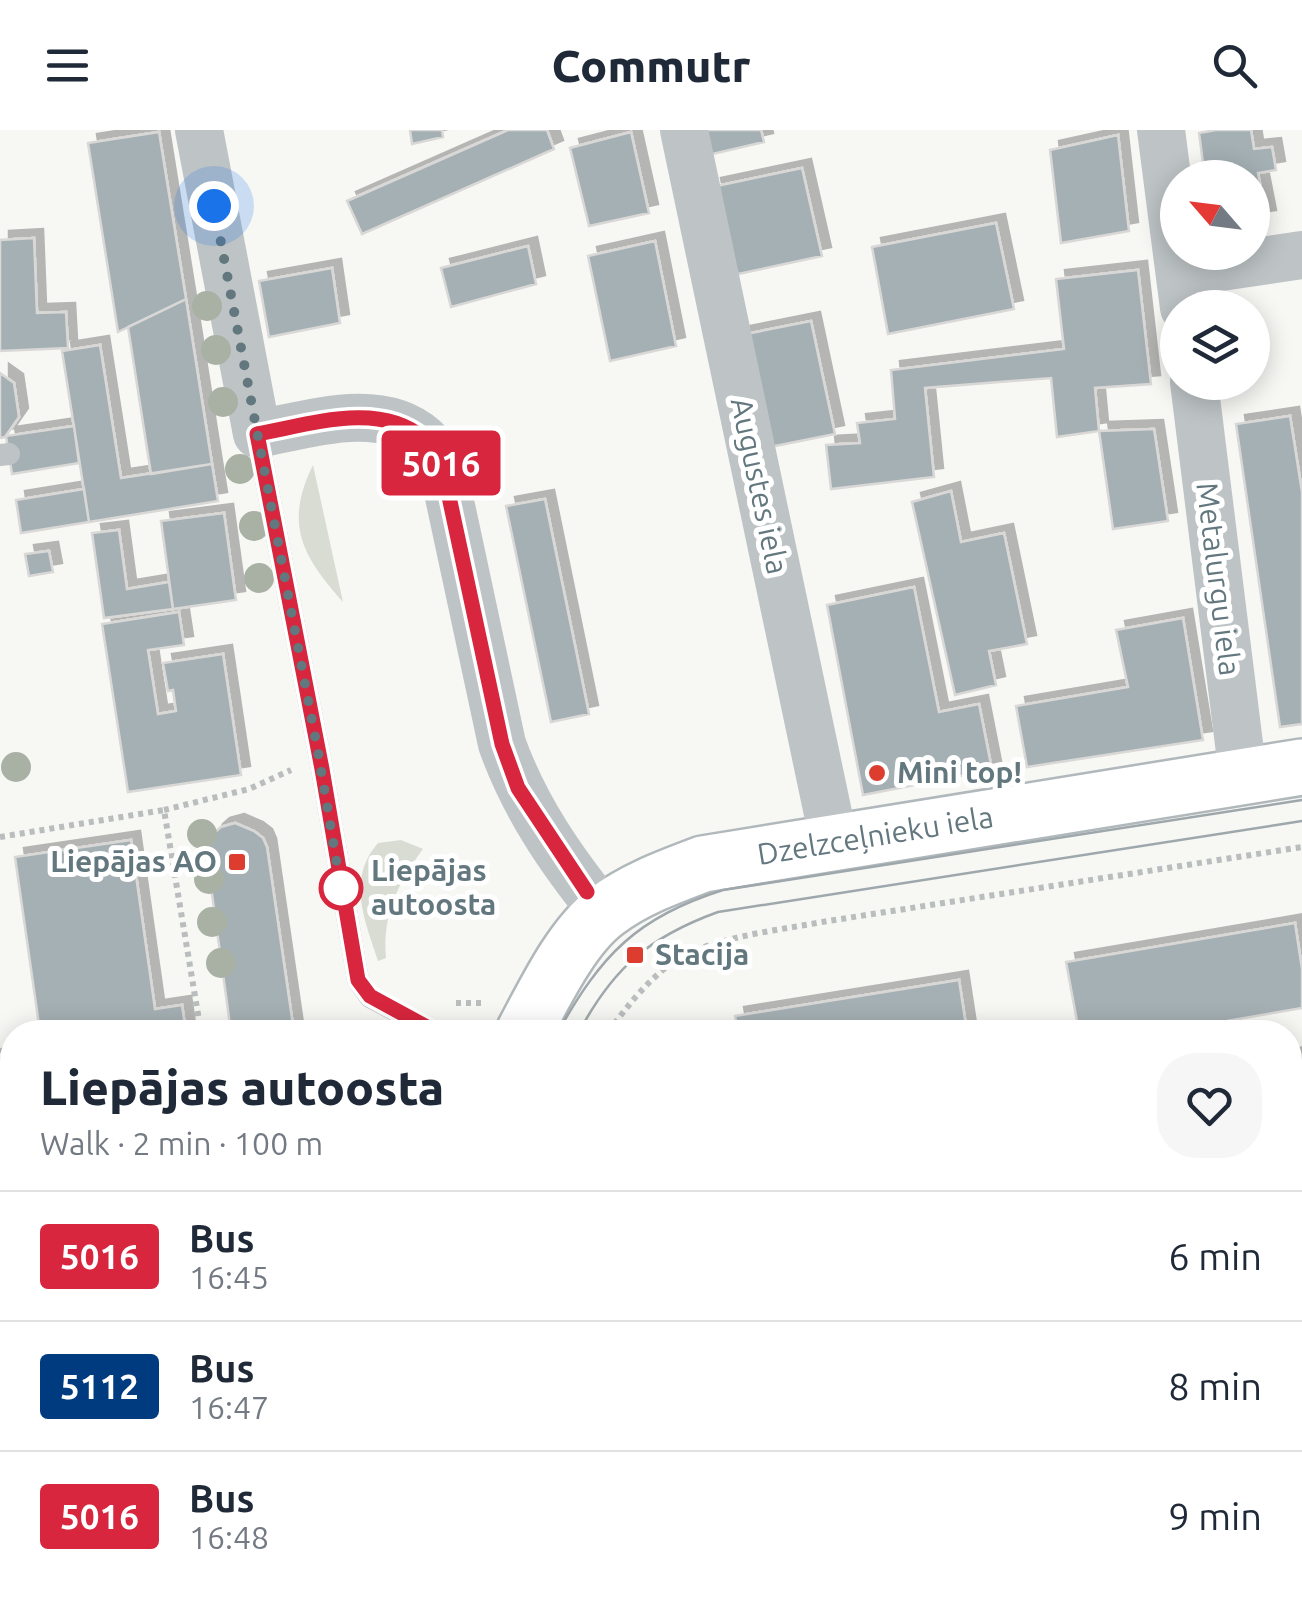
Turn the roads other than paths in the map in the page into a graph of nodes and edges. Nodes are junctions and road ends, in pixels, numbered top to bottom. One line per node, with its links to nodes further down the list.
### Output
1 (200, 130): 7 (street)
2 (684, 130): 10 (street, Augustes iela)
3 (1160, 130): 5 (street)
4 (1302, 256): 5 (street)
5 (1182, 290)
6 (1196, 400): 9 (street, Metalurgu iela)
7 (257, 434): 11 (street); 13 (lane)
8 (1302, 767): 9 (street, Dzelzceļnieku iela)
9 (1243, 776): 10 (street, Dzelzceļnieku iela)
10 (834, 842): 11 (street, Dzelzceļnieku iela)
11 (603, 912): 12 (street, Dzelzceļnieku iela)
12 (505, 1018)
13 (414, 1020)

